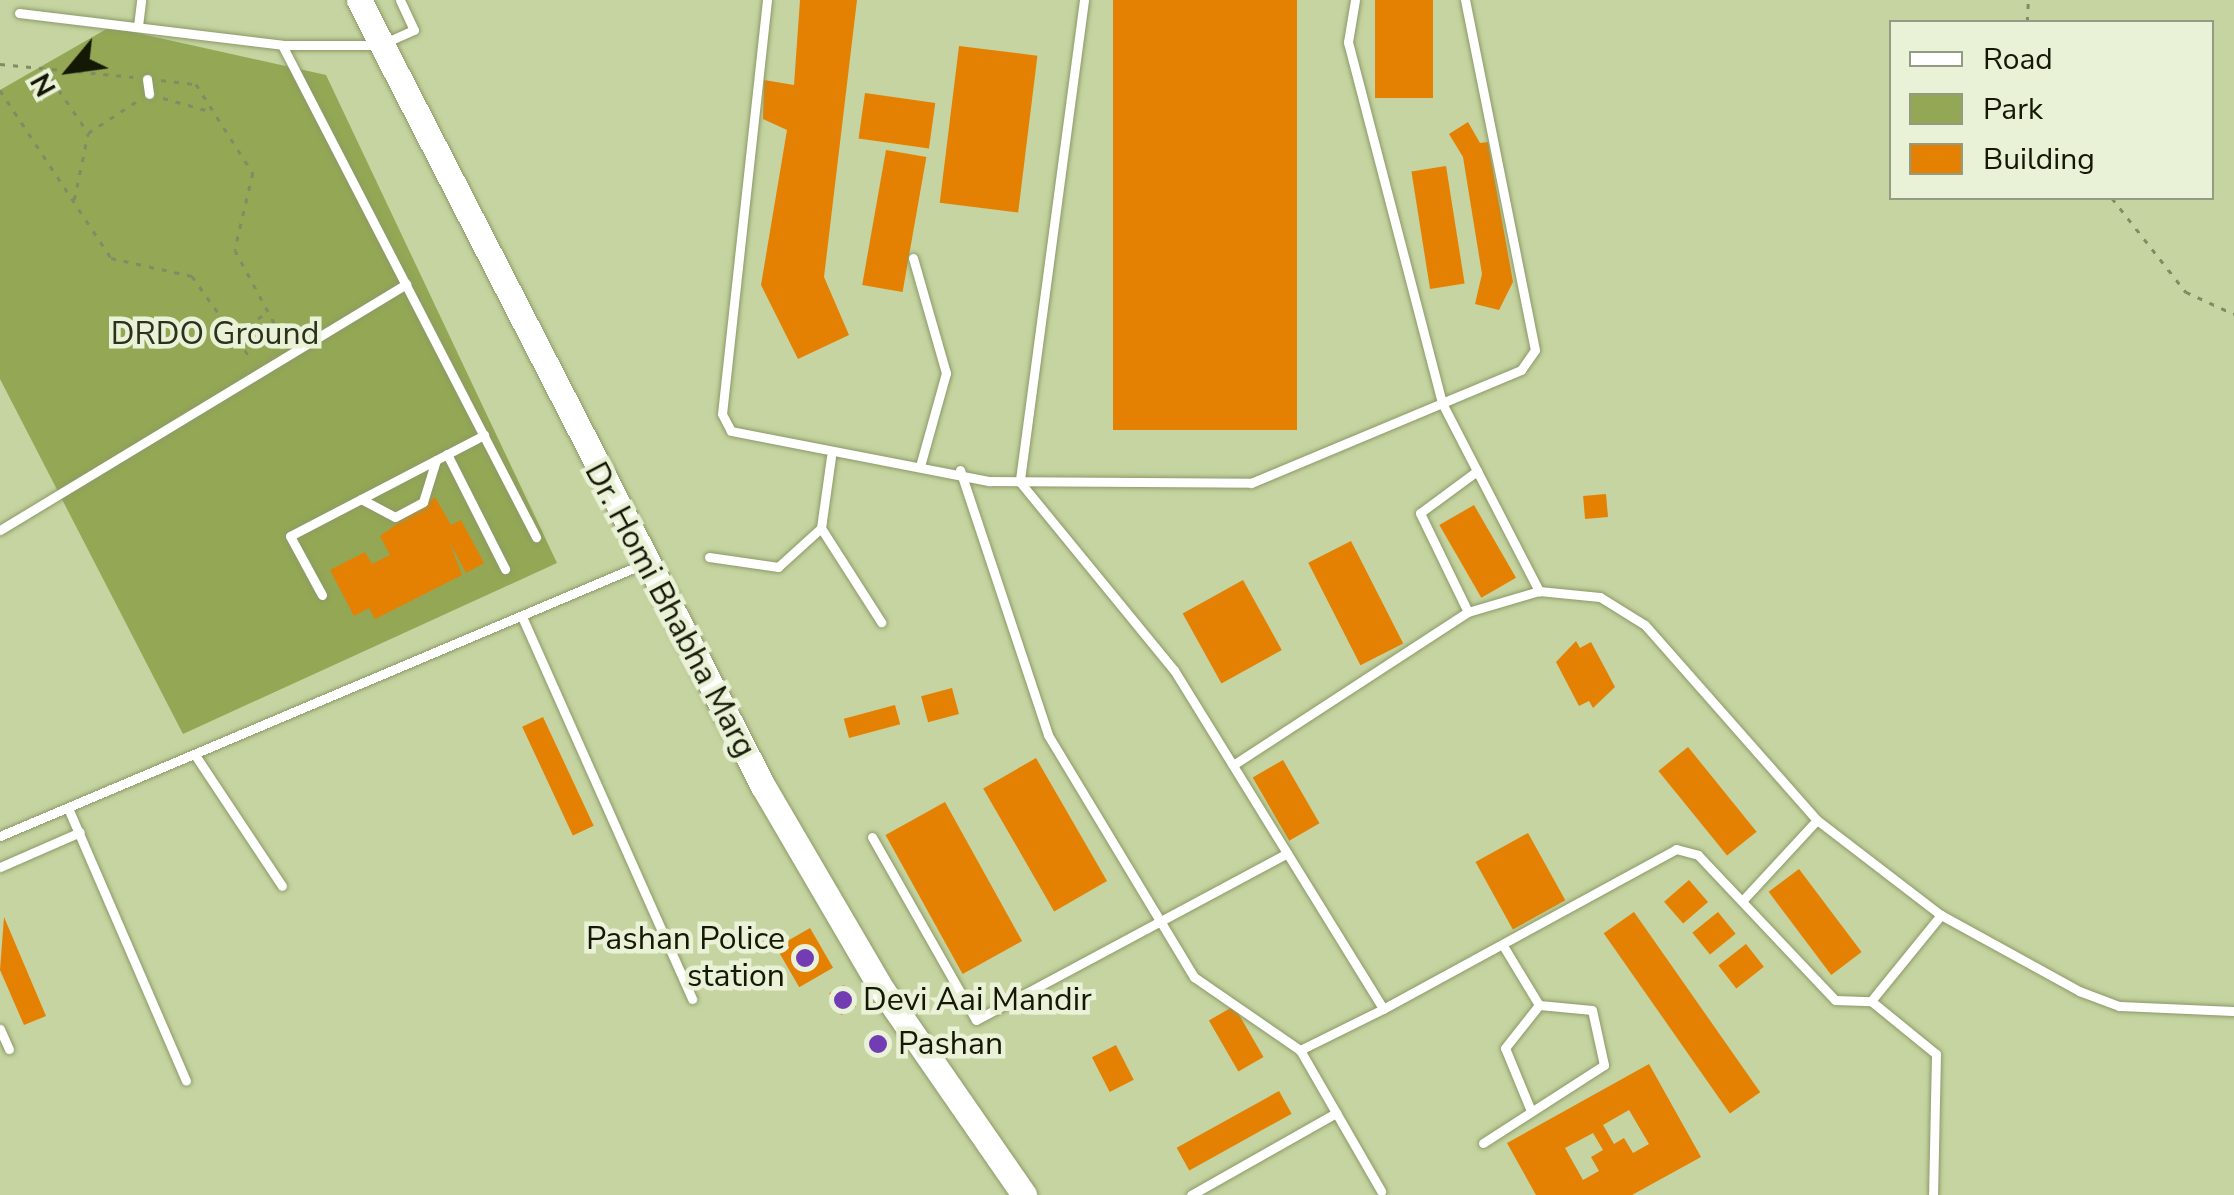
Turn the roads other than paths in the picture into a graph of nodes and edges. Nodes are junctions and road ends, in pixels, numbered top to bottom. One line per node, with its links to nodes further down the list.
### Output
1 (141, 0): 9 (lane)
2 (358, 0): 11 (main road, Dr. Homi Bhabha Marg)
3 (400, 0): 11 (lane)
4 (766, 0): 19 (lane)
5 (1084, 0): 24 (lane)
6 (1355, 0): 16 (lane)
7 (1465, 0): 16 (lane)
8 (19, 14): 9 (lane)
9 (138, 26): 10 (lane)
10 (282, 45): 11 (lane); 15 (lane)
11 (380, 45): 30 (main road, Dr. Homi Bhabha Marg)
12 (147, 79): 13 (lane)
13 (149, 94)
14 (912, 258): 21 (lane)
15 (406, 284): 17 (lane); 27 (lane)
16 (1442, 403): 23 (lane); 24 (lane)
17 (484, 434): 18 (lane); 28 (lane)
18 (447, 454): 20 (lane); 31 (lane)
19 (832, 456): 21 (lane); 26 (lane)
20 (436, 460): 25 (lane); 25 (lane)
21 (920, 466): 22 (lane)
22 (960, 470): 24 (lane); 49 (lane)
23 (1476, 471): 32 (lane); 34 (lane)
24 (1020, 482): 38 (lane)
25 (361, 499): 33 (lane)
26 (821, 528): 29 (lane); 36 (lane)
27 (0, 530)
28 (536, 537)
29 (709, 557)
30 (646, 562): 35 (lane); 64 (main road, Dr. Homi Bhabha Marg)
31 (505, 570)
32 (1539, 591): 34 (lane); 40 (lane)
33 (322, 595)
34 (1468, 612): 38 (lane)
35 (523, 619): 37 (lane); 51 (lane)
36 (881, 622)
37 (196, 755): 39 (lane); 46 (lane)
38 (1232, 765): 44 (lane)
39 (68, 808): 41 (lane); 42 (lane)
40 (1816, 820): 47 (lane); 48 (lane)
41 (80, 832): 45 (lane); 59 (lane)
42 (0, 836)
43 (872, 837): 49 (lane)
44 (1287, 853): 49 (lane); 54 (lane)
45 (0, 867)
46 (282, 886)
47 (1742, 901): 50 (lane); 52 (lane)
48 (1941, 915): 52 (lane); 55 (lane)
49 (1163, 924): 58 (lane)
50 (1502, 944): 53 (lane); 54 (lane)
51 (692, 999)
52 (1871, 1001): 66 (lane)
53 (1539, 1005): 60 (lane); 60 (lane)
54 (1383, 1009): 58 (lane)
55 (2234, 1012)
56 (0, 1029): 57 (lane)
57 (8, 1049)
58 (1300, 1050): 61 (lane)
59 (186, 1081)
60 (1532, 1111): 62 (lane)
61 (1336, 1113): 63 (lane); 65 (lane)
62 (1483, 1142)
63 (1381, 1191)
64 (1024, 1195)
65 (1191, 1195)
66 (1933, 1195)

